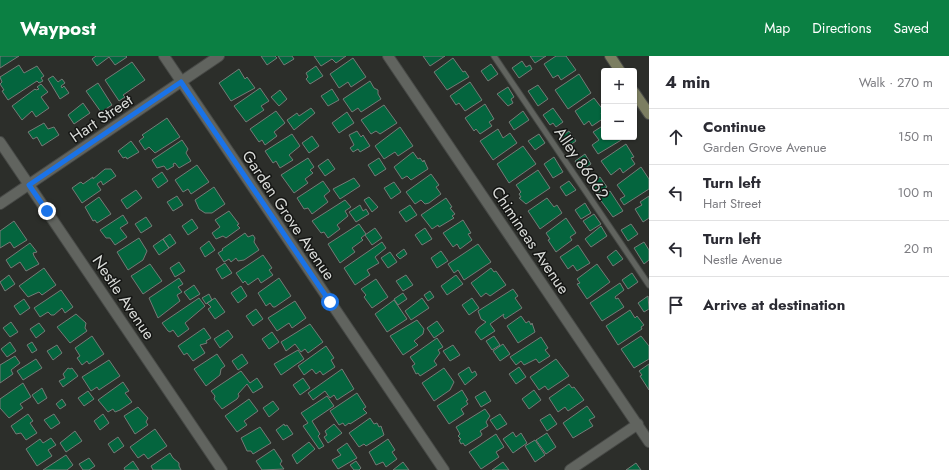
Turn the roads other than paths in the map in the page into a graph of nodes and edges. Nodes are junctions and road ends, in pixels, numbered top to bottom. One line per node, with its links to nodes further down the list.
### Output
1 (164, 56): 7 (street, Garden Grove Avenue)
2 (219, 56): 7 (street, Hart Street)
3 (388, 56): 14 (street, Chimineas Avenue)
4 (494, 56): 13 (lane, Alley 86062)
5 (610, 56): 6 (main road)
6 (618, 68)
7 (181, 82): 11 (street, Hart Street); 17 (street, Garden Grove Avenue)
8 (637, 96): 9 (main road)
9 (649, 114)
10 (0, 142): 11 (street, Nestle Avenue)
11 (29, 185): 12 (street, Hart Street); 16 (street, Nestle Avenue)
12 (0, 204)
13 (649, 285)
14 (638, 424): 15 (street, Chimineas Avenue); 18 (street)
15 (649, 442)
16 (222, 470)
17 (444, 470)
18 (570, 470)

